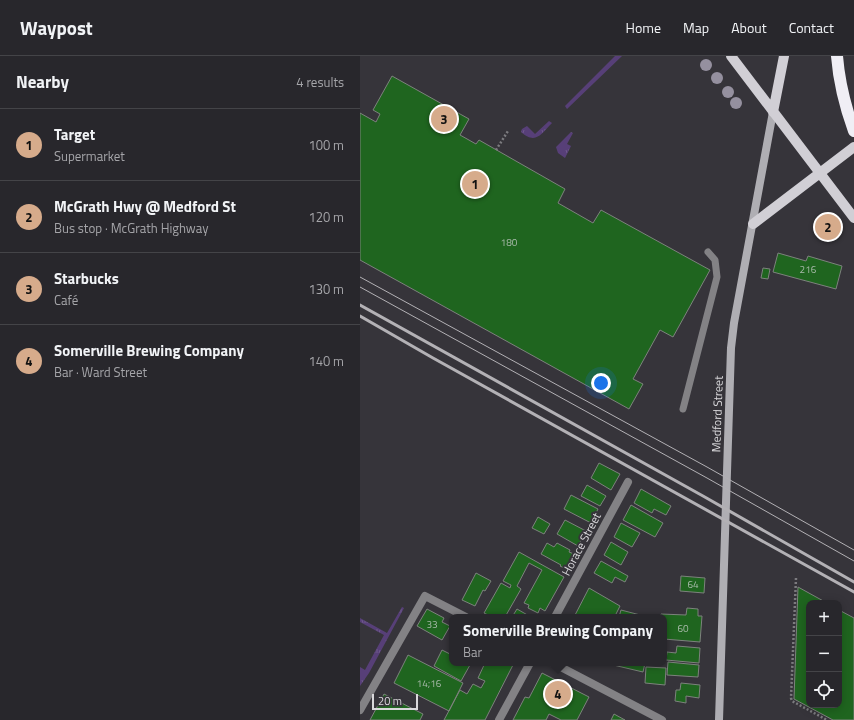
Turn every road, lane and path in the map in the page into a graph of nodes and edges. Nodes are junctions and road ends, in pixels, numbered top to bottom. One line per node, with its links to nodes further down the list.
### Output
1 (731, 56): 4 (main road)
2 (784, 56): 4 (main road)
3 (837, 56): 6 (highway)
4 (773, 112): 9 (main road); 11 (main road, Medford Street)
5 (508, 131): 8 (path)
6 (854, 131)
7 (854, 148): 9 (main road)
8 (496, 150)
9 (820, 173): 10 (main road); 11 (main road)
10 (854, 218)
11 (753, 224): 23 (main road, Medford Street)
12 (708, 252): 13 (lane)
13 (683, 409)
14 (628, 482): 17 (street, Horace Street)
15 (796, 578): 24 (path)
16 (460, 614): 20 (street)
17 (557, 614)
18 (528, 666): 21 (street)
19 (559, 666): 22 (street)
20 (360, 710)
21 (499, 720)
22 (662, 720)
23 (719, 720)
24 (827, 720)

